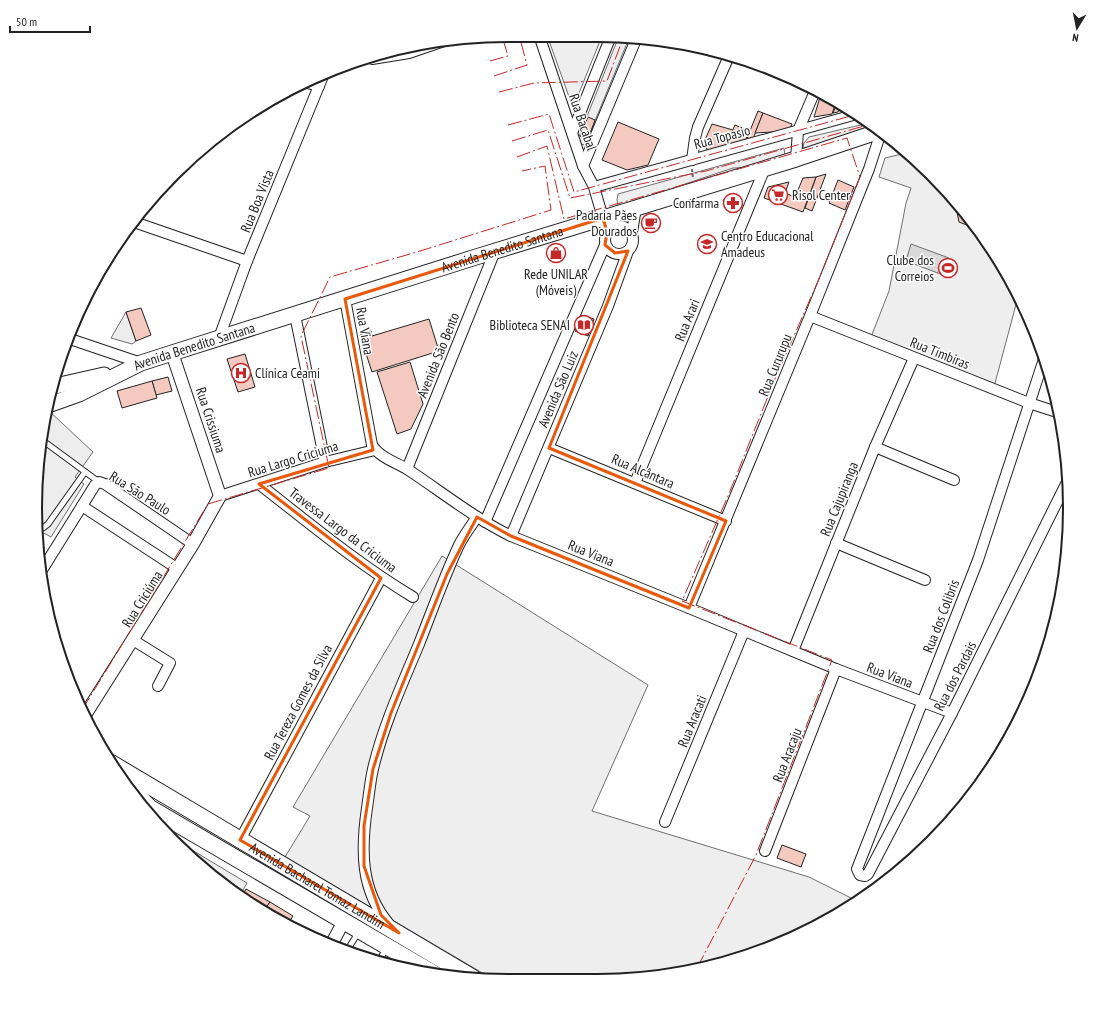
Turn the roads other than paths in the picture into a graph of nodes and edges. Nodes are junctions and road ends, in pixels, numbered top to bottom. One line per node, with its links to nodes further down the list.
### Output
1 (541, 42): 11 (street, Rua Bacabal)
2 (608, 42): 11 (street)
3 (633, 44): 16 (street)
4 (727, 61): 15 (street)
5 (321, 81): 7 (street, Rua Boa Vista)
6 (314, 85): 7 (street)
7 (319, 86): 26 (street, Rua Boa Vista)
8 (813, 95): 10 (street)
9 (849, 117): 10 (street, Rua Topasio)
10 (798, 131): 14 (street); 15 (street, Rua Topasio)
11 (572, 133): 16 (street, Rua Bacabal)
12 (875, 134): 14 (main road, Avenida Benedito Santana)
13 (879, 136): 29 (street, Rua Cururupu)
14 (796, 159): 17 (main road, Avenida Benedito Santana)
15 (692, 160): 18 (street, Rua Topasio)
16 (584, 166): 18 (street, Rua Bacabal)
17 (765, 168): 19 (main road, Avenida Benedito Santana); 50 (street, Rua Arari)
18 (594, 187): 21 (street, Rua Bacabal)
19 (636, 208): 21 (main road, Avenida Benedito Santana); 22 (street)
20 (138, 224): 26 (street)
21 (605, 225): 22 (street); 23 (street); 24 (main road, Avenida Benedito Santana)
22 (632, 232): 25 (street)
23 (605, 245): 25 (street); 55 (street, Avenida São Luiz)
24 (495, 251): 27 (main road, Avenida Benedito Santana); 46 (street, Avenida São Bento)
25 (628, 251): 43 (street, Avenida São Luiz)
26 (247, 261): 30 (street, Rua Boa Vista)
27 (345, 299): 28 (main road, Avenida Benedito Santana); 44 (street, Rua Viana)
28 (295, 315): 30 (main road, Avenida Benedito Santana); 45 (street)
29 (810, 316): 33 (street, Rua Timbiras); 56 (street, Rua Cururupu)
30 (219, 338): 32 (main road, Avenida Benedito Santana)
31 (73, 340): 34 (street)
32 (172, 353): 34 (main road, Avenida Benedito Santana); 53 (street, Rua Crissiuma)
33 (914, 358): 39 (street, Rua Timbiras); 42 (street, Rua Cajupiranga)
34 (141, 364): 36 (main road, Avenida Benedito Santana)
35 (1041, 368): 39 (street, Rua dos Colibris)
36 (127, 370): 37 (main road, Avenida Benedito Santana); 38 (main road, Avenida Benedito Santana)
37 (59, 385)
38 (54, 403)
39 (1029, 403): 40 (street, Rua Timbiras); 72 (street, Rua dos Colibris)
40 (1053, 411)
41 (47, 443): 47 (lane)
42 (875, 447): 48 (street); 59 (street, Rua Cajupiranga)
43 (549, 448): 50 (street, Rua Alcântara); 58 (street, Avenida São Luiz)
44 (375, 450): 45 (street, Rua Largo Criciuma); 46 (street, Rua Viana)
45 (325, 462): 51 (street, Rua Largo Criciuma)
46 (407, 469): 55 (street, Rua Viana)
47 (85, 472): 49 (lane); 57 (lane)
48 (954, 480)
49 (99, 482): 54 (street, Rua São Paulo); 60 (street, Rua São Paulo)
50 (636, 483): 56 (street, Rua Alcântara)
51 (259, 484): 53 (street, Rua Largo Criciuma); 63 (street, Travessa Largo da Criciuma)
52 (1062, 491): 74 (street, Rua dos Pardais)
53 (220, 496): 60 (street, Rua Criciúma)
54 (82, 506): 61 (street, Rua São Paulo); 62 (street)
55 (481, 520): 58 (street, Rua Viana); 85 (street, Avenida São Luiz)
56 (726, 521): 66 (street, Rua Cururupu)
57 (43, 528)
58 (511, 536): 66 (street, Rua Viana)
59 (836, 543): 64 (street); 69 (street, Rua Cajupiranga)
60 (193, 544): 62 (street, Rua Criciúma)
61 (46, 564)
62 (178, 568): 68 (street, Rua Criciúma)
63 (381, 578): 65 (street, Travessa Largo da Criciuma); 80 (street, Rua Tereza Gomes da Silva)
64 (925, 580)
65 (413, 597)
66 (689, 608): 67 (street, Rua Viana)
67 (744, 631): 69 (street, Rua Viana); 79 (street, Rua Aracati)
68 (133, 640): 71 (street); 73 (street, Rua Criciúma)
69 (792, 651): 70 (street, Rua Viana)
70 (836, 669): 72 (street, Rua Viana); 81 (street, Rua Aracaju)
71 (158, 686)
72 (923, 702): 74 (street, Rua Viana); 82 (street, Rua dos Colibris)
73 (88, 710)
74 (952, 713): 82 (street, Rua dos Pardais)
75 (117, 761): 77 (main road, Avenida Bacharel Tomaz Landim)
76 (123, 770): 77 (highway, Avenida Bacharel Tomaz Landim)
77 (161, 793): 80 (highway, Avenida Bacharel Tomaz Landim)
78 (153, 810): 83 (highway, Avenida Bacharel Tomaz Landim)
79 (665, 822)
80 (240, 840): 85 (highway, Avenida Bacharel Tomaz Landim)
81 (765, 851)
82 (862, 876)
83 (344, 921): 84 (highway, Avenida Bacharel Tomaz Landim); 86 (street)
84 (360, 930): 87 (lane); 88 (highway, Avenida Bacharel Tomaz Landim)
85 (399, 933): 91 (highway, Avenida Bacharel Tomaz Landim)
86 (334, 940)
87 (350, 946)
88 (388, 946): 89 (lane); 90 (highway, Avenida Bacharel Tomaz Landim)
89 (382, 956)
90 (420, 966)
91 (462, 971)

